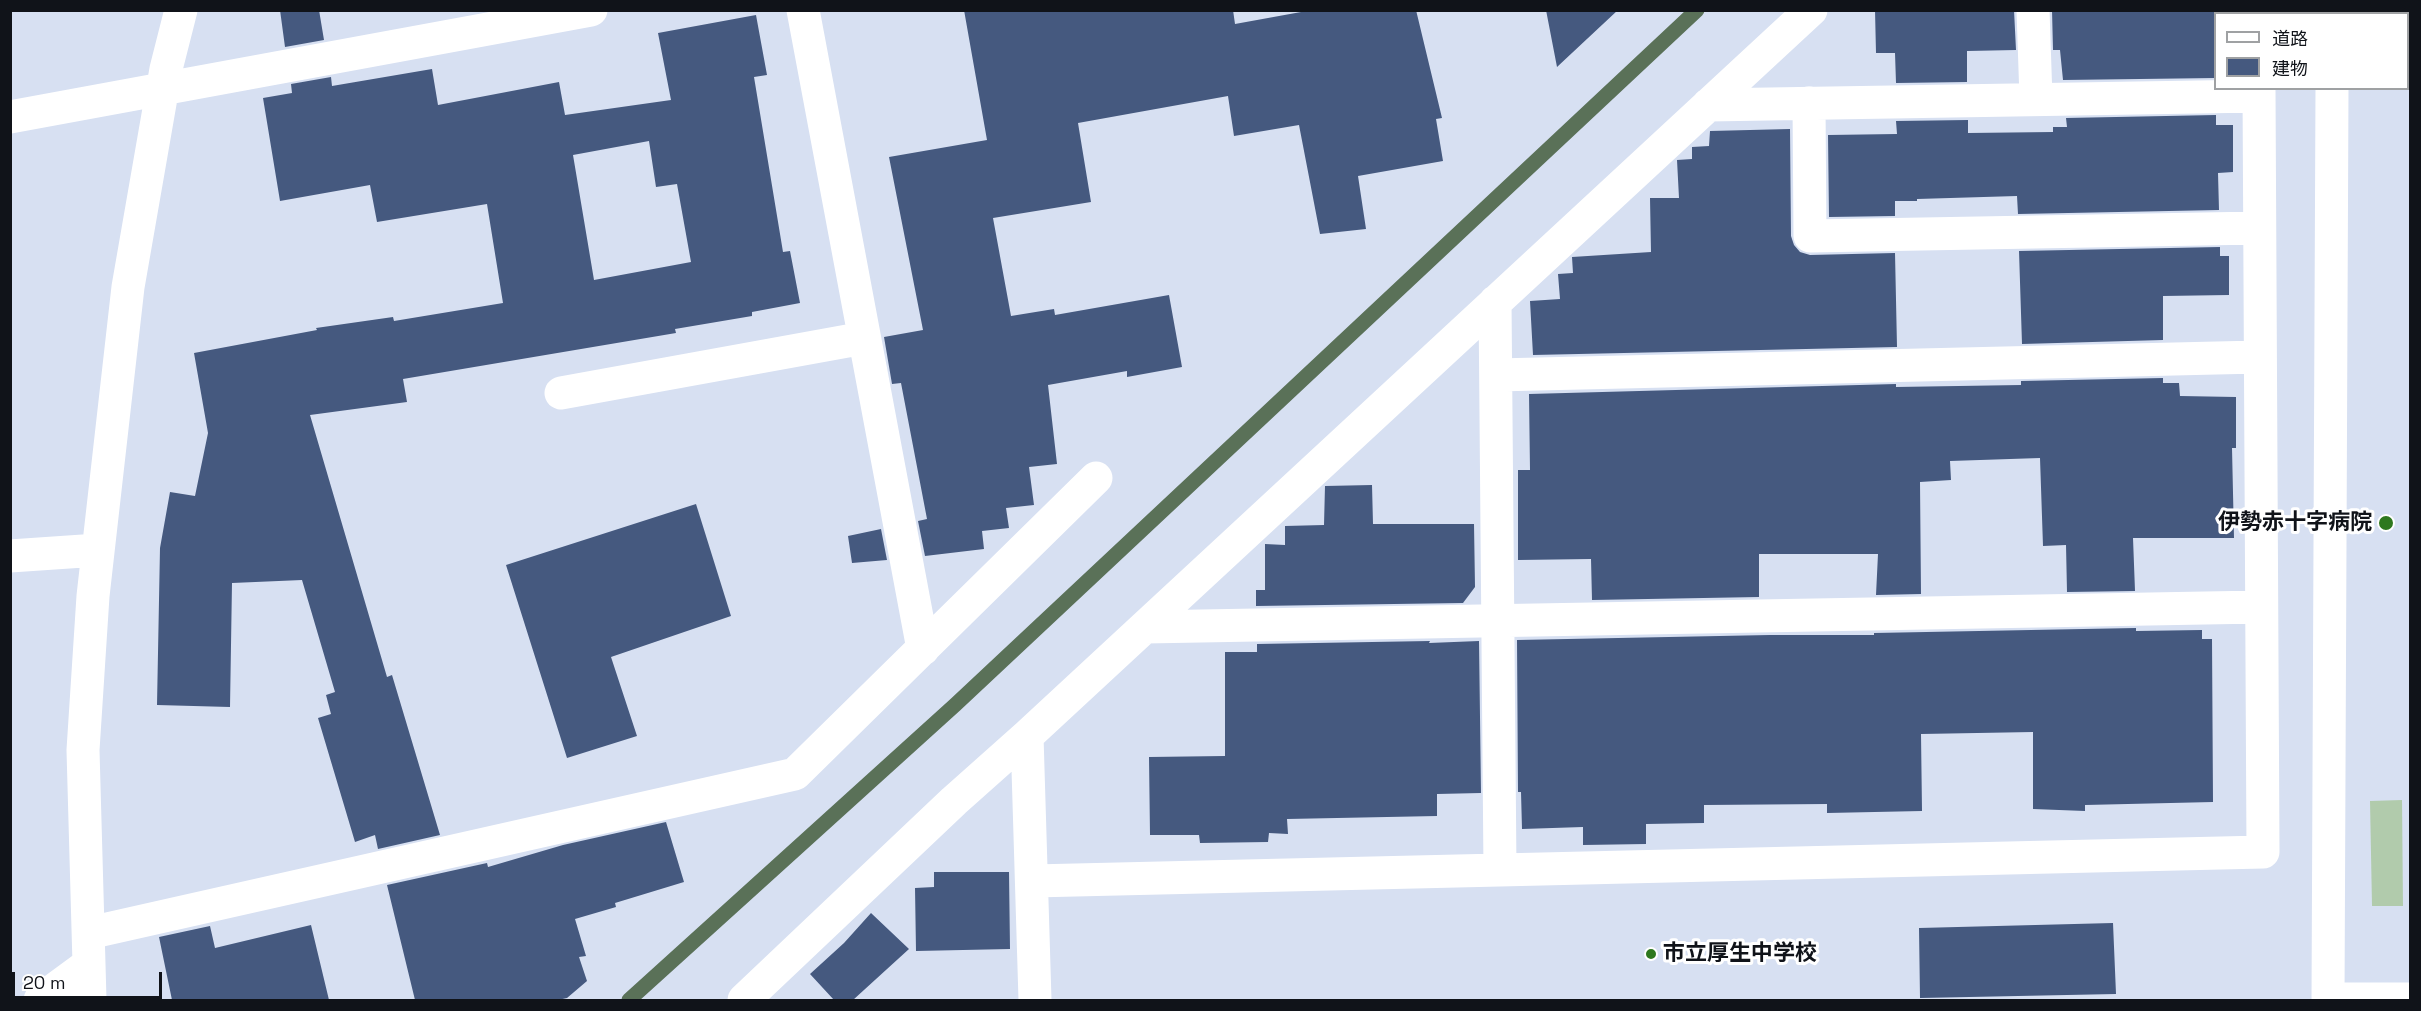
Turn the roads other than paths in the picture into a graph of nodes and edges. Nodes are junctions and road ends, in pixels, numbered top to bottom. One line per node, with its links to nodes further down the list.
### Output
1 (181, 10): 6 (street)
2 (591, 10): 6 (street)
3 (803, 10): 15 (street)
4 (1811, 10): 11 (street)
5 (2033, 10): 9 (street)
6 (163, 89): 12 (street); 20 (street)
7 (2332, 90): 35 (street)
8 (2259, 92): 9 (street); 13 (street)
9 (2036, 99): 10 (street)
10 (1809, 103): 11 (street); 13 (street)
11 (1708, 105): 14 (street)
12 (10, 117)
13 (2259, 228): 16 (street)
14 (1495, 302): 17 (street); 24 (street)
15 (864, 338): 18 (street); 25 (street)
16 (2259, 357): 17 (street); 22 (street)
17 (1496, 375): 23 (street)
18 (561, 393)
19 (1096, 478): 25 (street)
20 (98, 550): 21 (street); 29 (street)
21 (10, 556)
22 (2261, 607): 23 (street); 27 (street)
23 (1498, 620): 24 (street); 27 (street)
24 (1145, 627): 26 (street)
25 (923, 649): 29 (street)
26 (1028, 736): 28 (street); 33 (street)
27 (1500, 870): 28 (street)
28 (1033, 881): 34 (street)
29 (89, 948): 31 (street); 32 (street)
30 (2410, 999): 35 (street)
31 (40, 1000)
32 (90, 1000)
33 (744, 1000)
34 (1035, 1000)
35 (2328, 1000)

